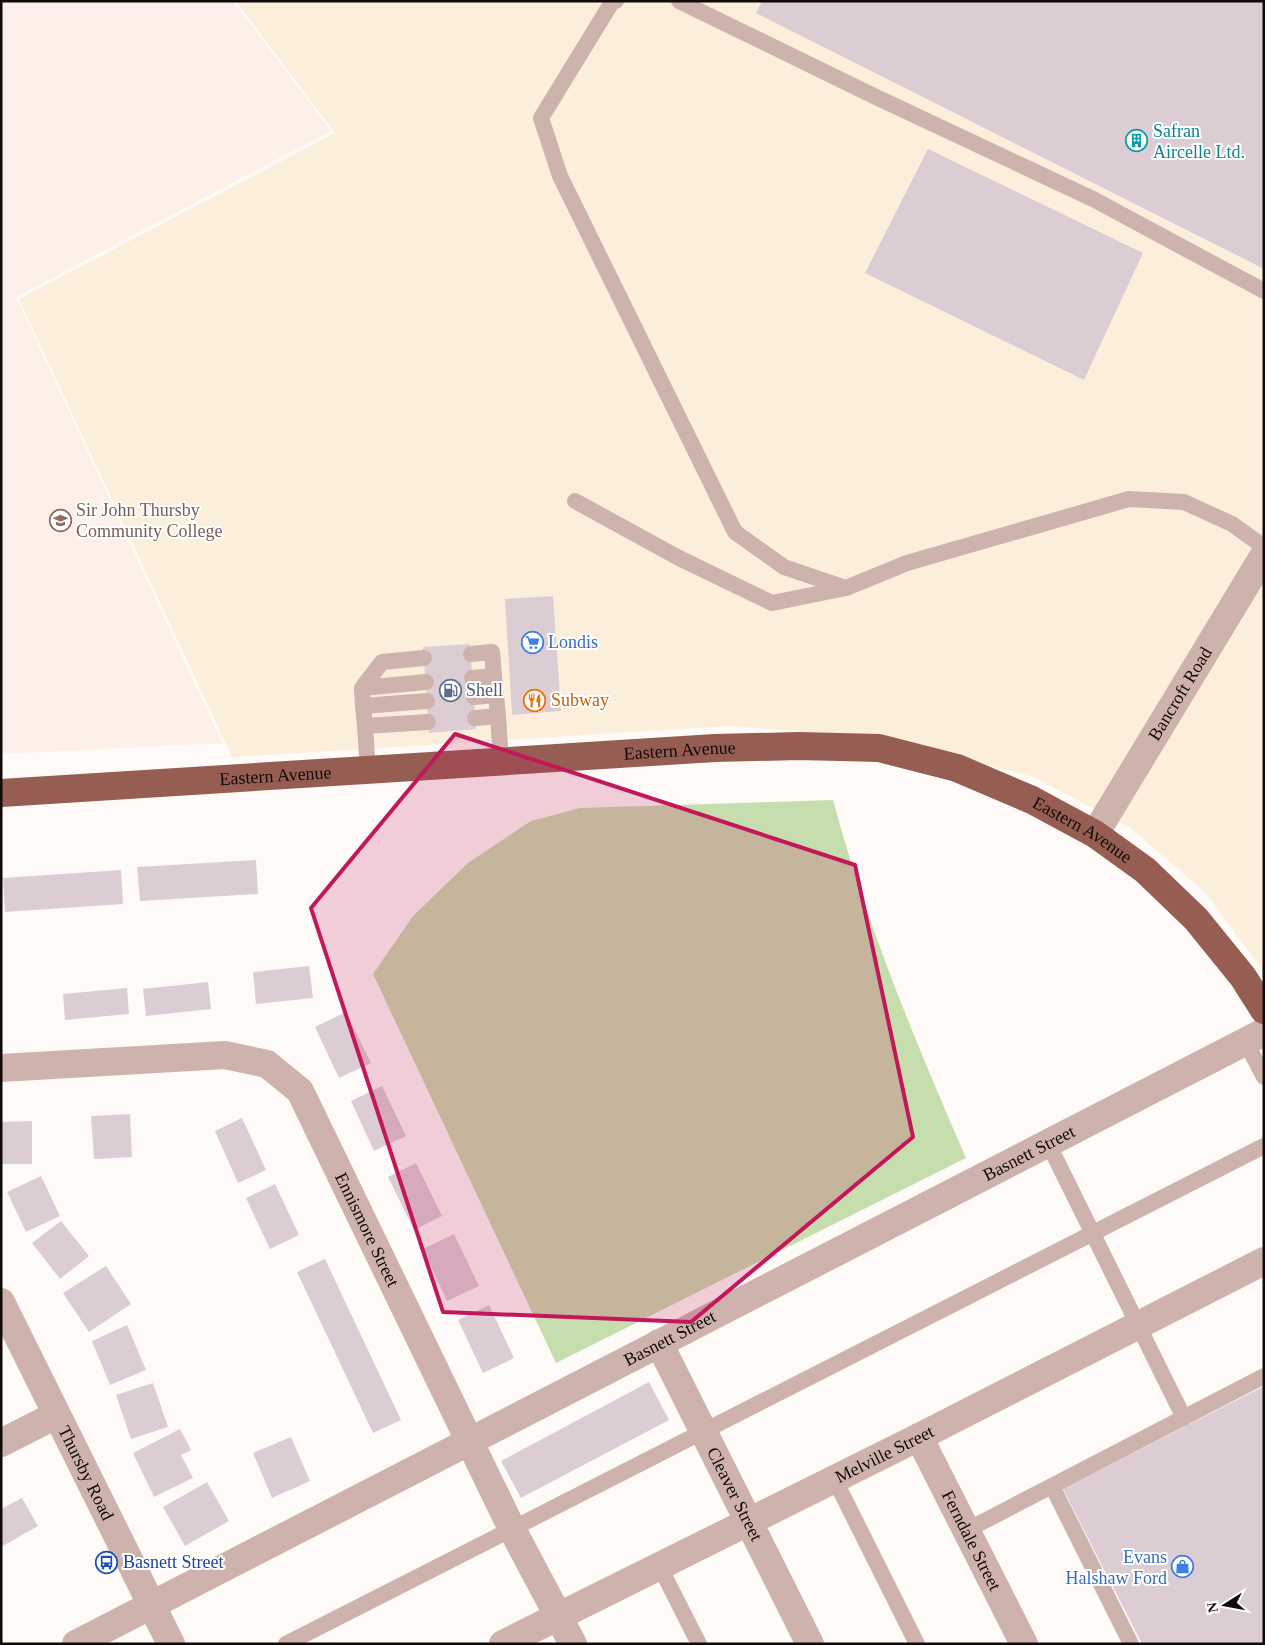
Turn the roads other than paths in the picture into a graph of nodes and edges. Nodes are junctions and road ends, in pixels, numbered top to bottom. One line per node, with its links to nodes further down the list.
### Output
1 (679, 1): 3 (lane)
2 (613, 2): 7 (lane)
3 (1264, 291)
4 (575, 501): 7 (lane)
5 (1264, 547): 7 (lane)
6 (1264, 555): 25 (street, Bancroft Road)
7 (846, 588)
8 (471, 654): 10 (lane)
9 (424, 658): 13 (lane)
10 (494, 676): 11 (lane); 14 (lane)
11 (472, 678)
12 (426, 682): 13 (lane)
13 (362, 688): 17 (lane)
14 (496, 695): 15 (lane); 18 (lane)
15 (474, 697)
16 (427, 701): 17 (lane)
17 (363, 706): 21 (lane)
18 (498, 716): 19 (lane); 22 (lane)
19 (475, 718)
20 (428, 722): 21 (lane)
21 (365, 726): 23 (lane)
22 (501, 762): 23 (highway, Eastern Avenue); 25 (highway, Eastern Avenue)
23 (368, 771): 24 (highway, Eastern Avenue)
24 (1, 793)
25 (1095, 834): 26 (highway, Eastern Avenue)
26 (1264, 1010)
27 (1255, 1037): 29 (lane); 30 (street, Basnett Street)
28 (1, 1068): 42 (street, Ennismore Street)
29 (1264, 1078)
30 (1048, 1143): 32 (lane); 36 (street, Basnett Street)
31 (1264, 1146): 32 (lane)
32 (1092, 1234): 35 (lane); 40 (lane)
33 (1264, 1261): 35 (street, Melville Street)
34 (1, 1302): 38 (street, Thursby Road)
35 (1138, 1325): 39 (lane); 41 (street, Melville Street)
36 (659, 1343): 40 (street, Cleaver Street); 42 (street, Basnett Street)
37 (1264, 1376): 39 (lane)
38 (56, 1415): 43 (street); 50 (street, Thursby Road)
39 (1184, 1418): 45 (lane)
40 (703, 1431): 46 (street, Cleaver Street); 47 (lane)
41 (919, 1437): 44 (street, Melville Street); 48 (street, Ferndale Street)
42 (469, 1441): 47 (street, Ennismore Street); 50 (street, Basnett Street)
43 (1, 1443)
44 (834, 1478): 46 (street, Melville Street); 59 (lane)
45 (1052, 1486): 48 (lane); 61 (lane)
46 (748, 1520): 49 (street, Melville Street); 58 (street, Cleaver Street)
47 (512, 1529): 51 (street, Ennismore Street); 54 (lane)
48 (966, 1530): 60 (street, Ferndale Street)
49 (659, 1565): 51 (street, Melville Street); 57 (lane)
50 (151, 1605): 52 (street, Basnett Street); 53 (street, Thursby Road)
51 (559, 1615): 55 (street, Melville Street); 56 (street, Ennismore Street)
52 (76, 1644)
53 (171, 1644)
54 (286, 1644)
55 (503, 1644)
56 (573, 1644)
57 (699, 1644)
58 (810, 1644)
59 (917, 1644)
60 (1024, 1644)
61 (1131, 1644)

